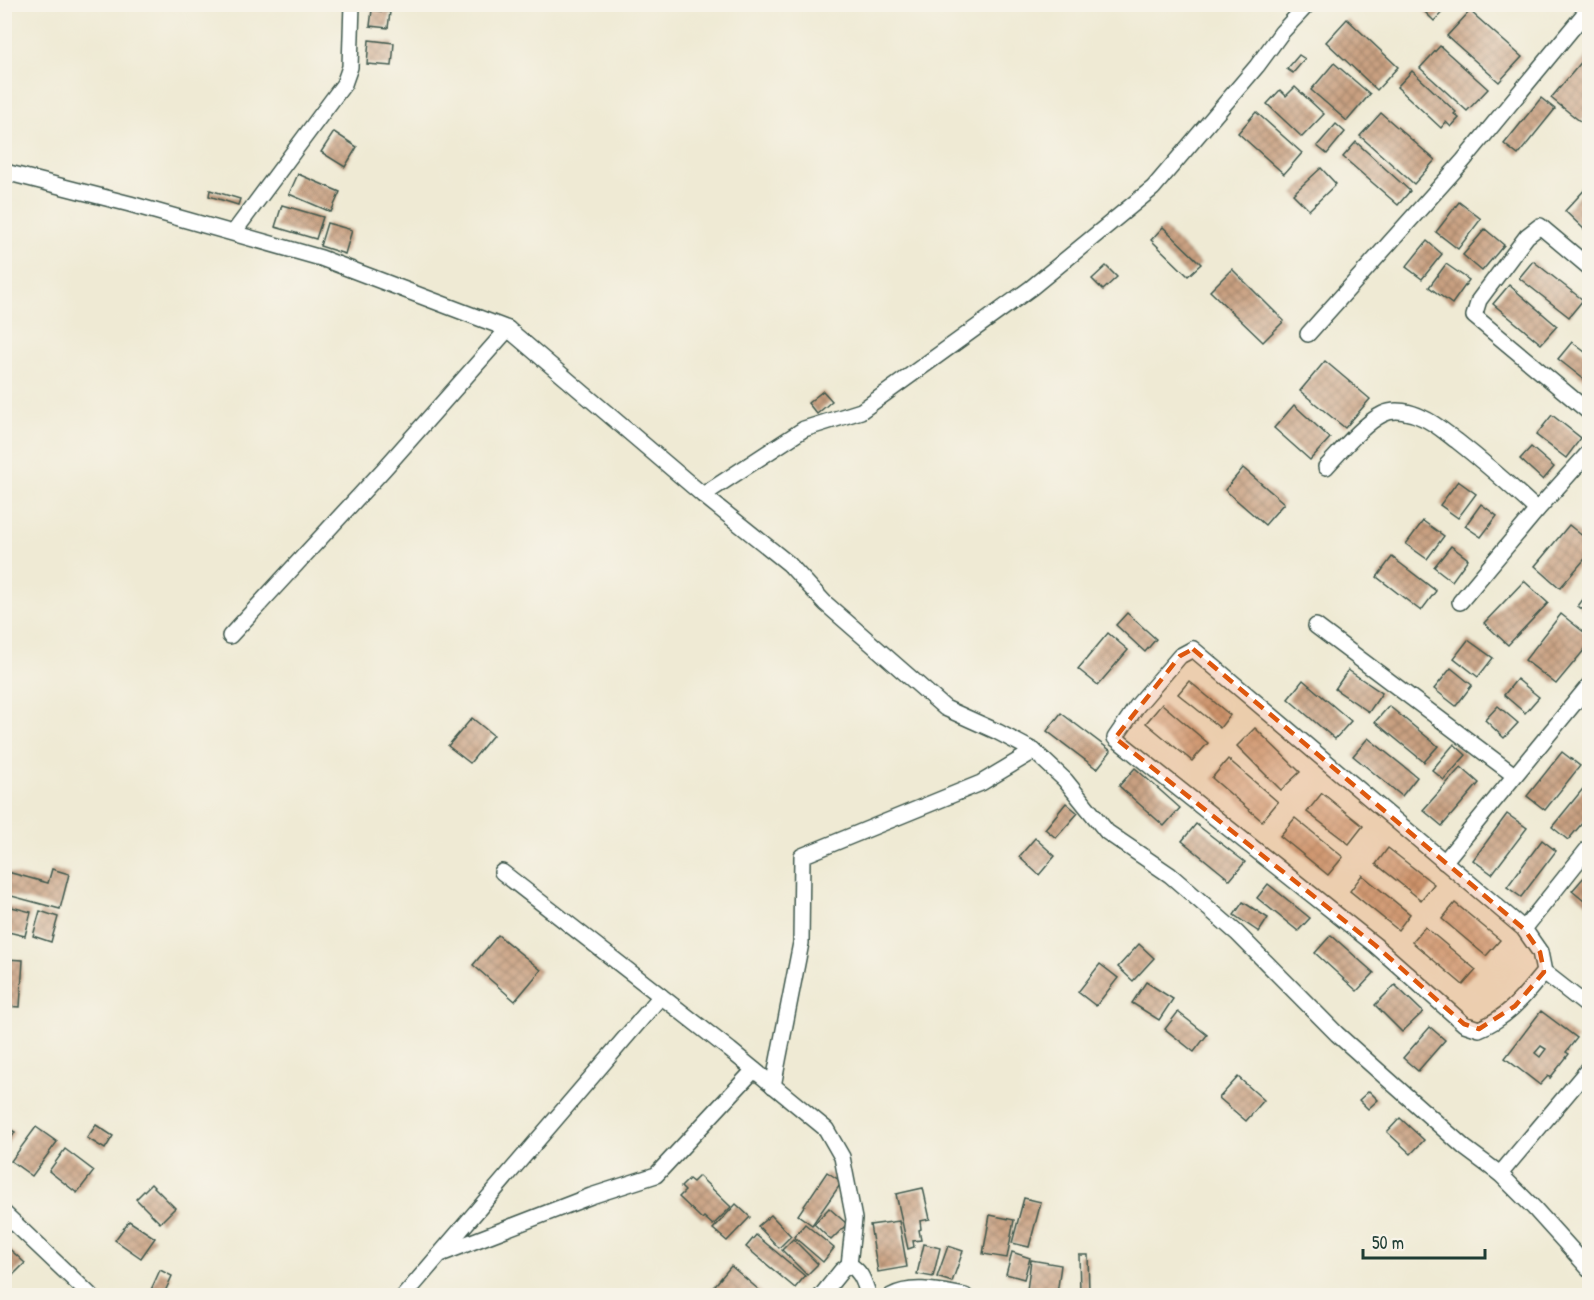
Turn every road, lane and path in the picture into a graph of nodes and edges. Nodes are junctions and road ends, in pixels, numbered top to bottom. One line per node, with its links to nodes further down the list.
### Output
1 (352, 4): 5 (street)
2 (1308, 4): 12 (street)
3 (1590, 7): 8 (street)
4 (4, 170): 5 (street)
5 (234, 232): 7 (street)
6 (1590, 268): 9 (street)
7 (508, 329): 12 (street); 16 (street)
8 (1308, 334)
9 (1590, 413)
10 (1590, 451): 13 (street)
11 (1326, 467): 13 (street)
12 (703, 495): 18 (street)
13 (1538, 510): 14 (street)
14 (1460, 602)
15 (1316, 626): 19 (street)
16 (230, 636)
17 (1590, 684): 19 (street)
18 (1034, 751): 29 (street); 30 (street)
19 (1514, 775): 21 (street)
20 (1590, 846): 23 (street)
21 (1444, 862): 23 (street); 24 (street)
22 (502, 872): 25 (street)
23 (1524, 929): 24 (street)
24 (1544, 972): 26 (street)
25 (661, 996): 28 (street); 32 (street)
26 (1590, 1008)
27 (1590, 1068): 30 (street)
28 (754, 1070): 29 (street); 32 (street)
29 (773, 1086): 33 (street)
30 (1500, 1174): 34 (street)
31 (4, 1213): 35 (street)
32 (440, 1254): 36 (street)
33 (849, 1265): 37 (street); 38 (street)
34 (1590, 1270)
35 (91, 1296)
36 (404, 1296)
37 (821, 1296)
38 (869, 1296)
39 (891, 1296): 40 (street)
40 (965, 1296)

